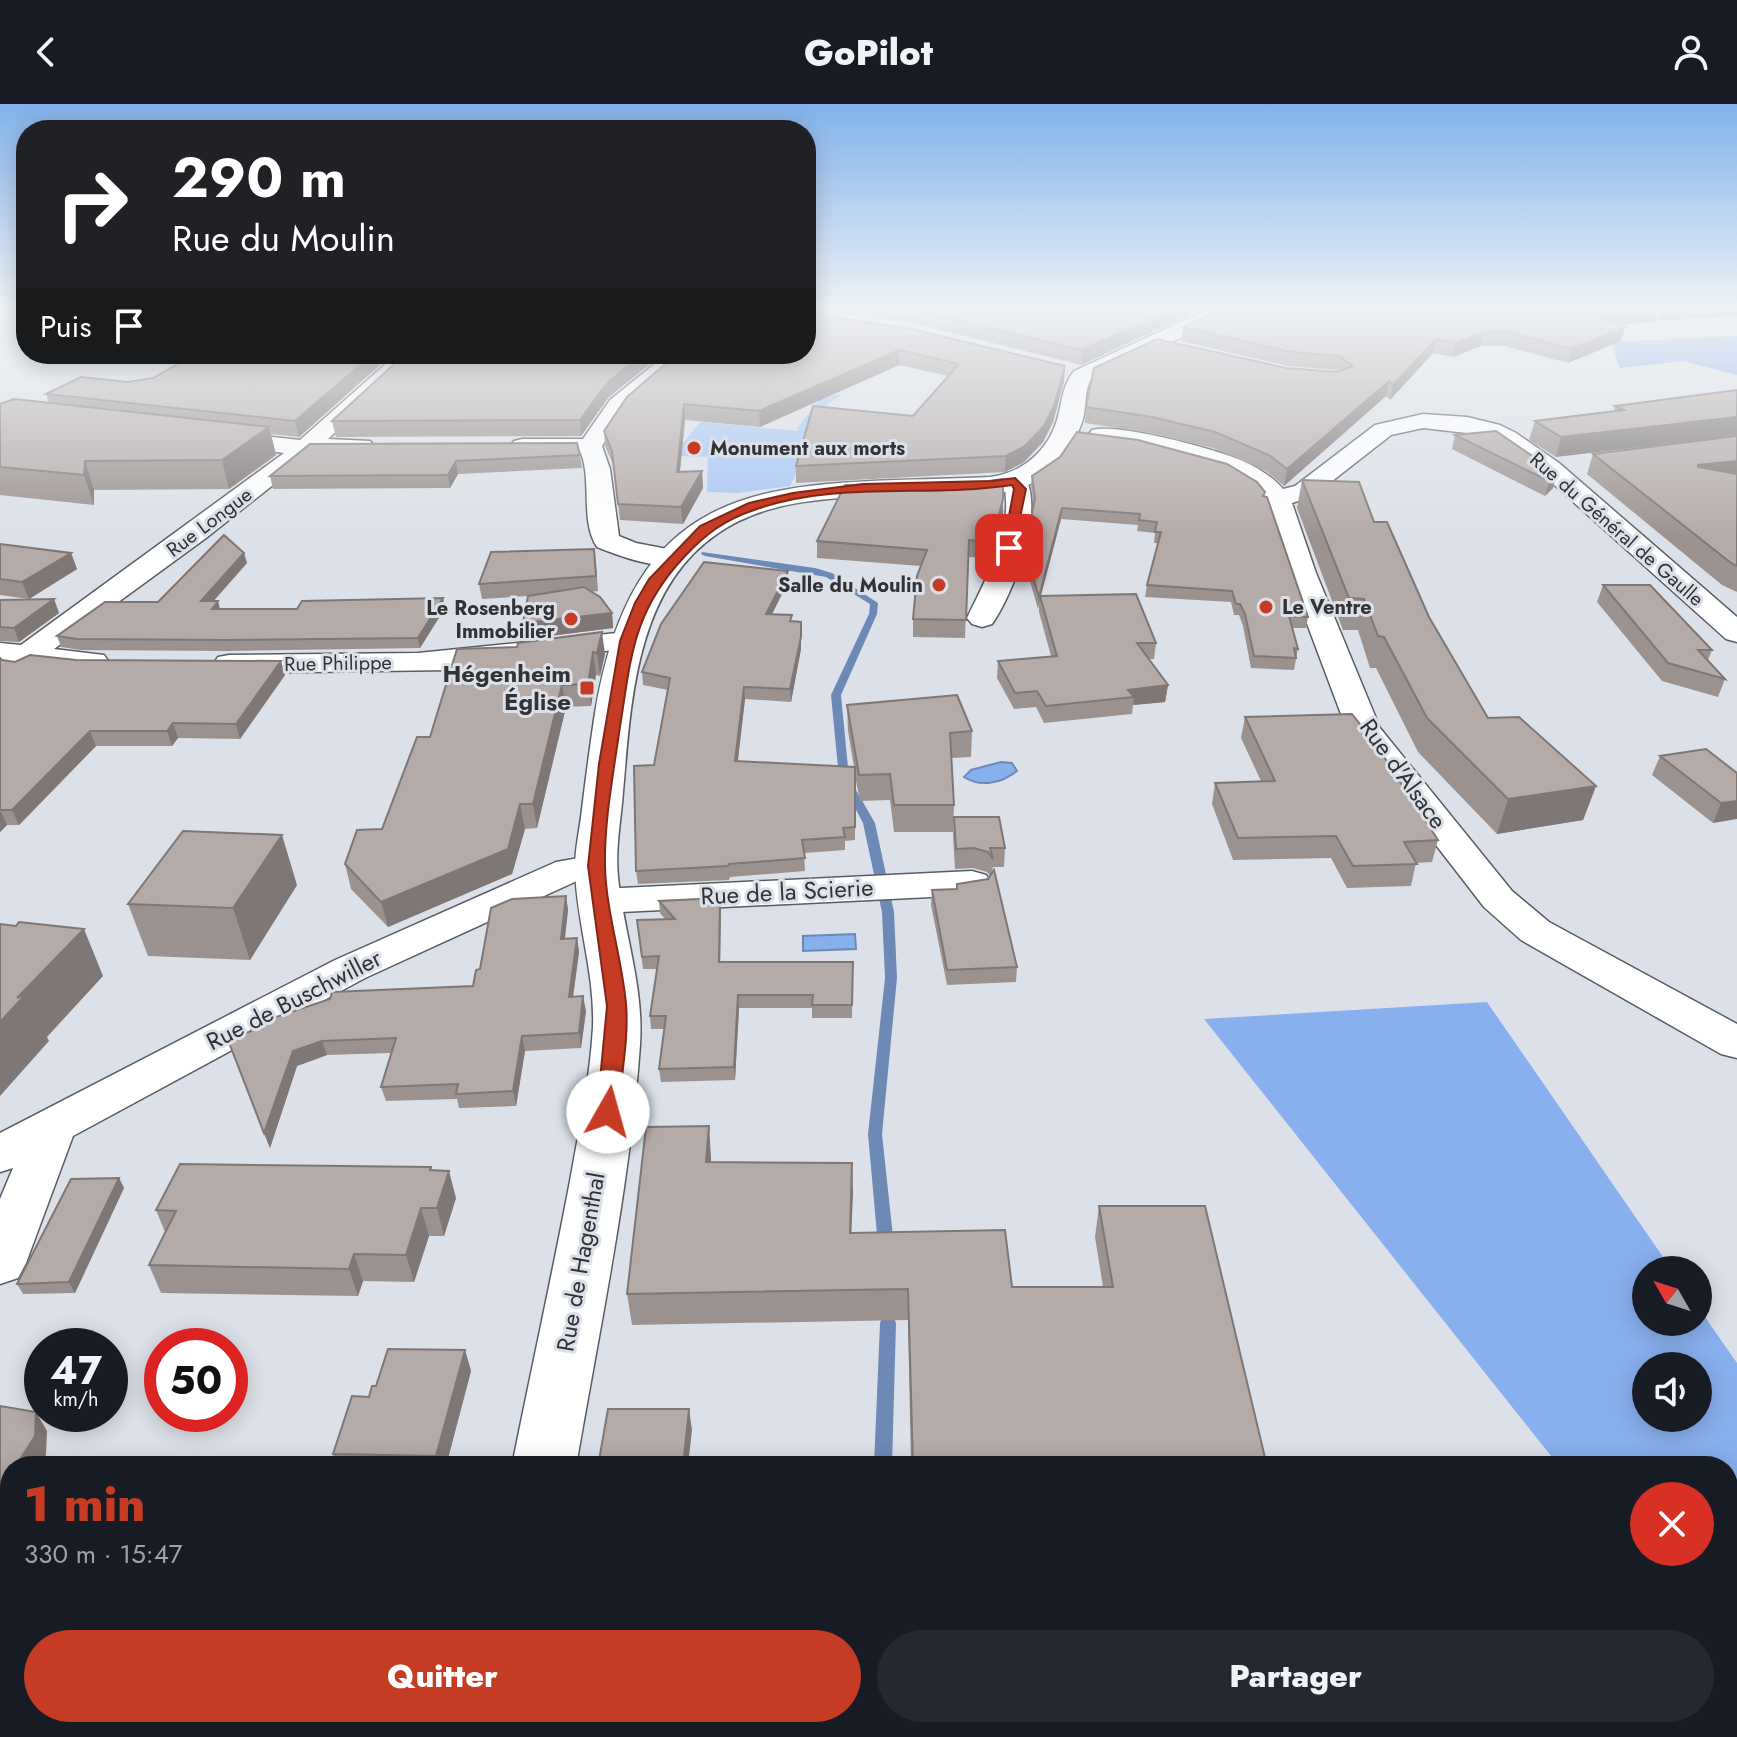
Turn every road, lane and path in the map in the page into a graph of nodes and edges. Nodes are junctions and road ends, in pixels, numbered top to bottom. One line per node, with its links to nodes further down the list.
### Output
1 (373, 386): 9 (street, Rue Longue)
2 (641, 386): 8 (street)
3 (1074, 386): 4 (main road)
4 (1065, 430): 12 (main road); 13 (street)
5 (195, 435): 9 (street)
6 (386, 446): 9 (street)
7 (496, 446): 8 (street)
8 (590, 446): 14 (street)
9 (306, 447): 18 (street, Rue Longue)
10 (1580, 464): 11 (street)
11 (1550, 468): 13 (street, Rue du Général de Gaulle); 16 (street, Rue du Général de Gaulle)
12 (1015, 481): 14 (main road, Rue de Hagenthal); 15 (street)
13 (1278, 499): 24 (street, Rue d'Alsace)
14 (673, 558): 17 (main road, Rue de Hagenthal)
15 (982, 618)
16 (1737, 633)
17 (627, 641): 20 (street, Rue Philippe); 22 (main road, Rue de Hagenthal)
18 (14, 653): 19 (street); 21 (street, Rue Longue)
19 (126, 663)
20 (200, 663)
21 (0, 679)
22 (599, 883): 23 (street, Rue de la Scierie); 25 (street, Rue de Buschwiller); 28 (main road, Rue de Hagenthal)
23 (972, 883)
24 (1737, 1043)
25 (53, 1126): 26 (street, Rue de Buschwiller); 27 (street)
26 (0, 1154)
27 (0, 1263)
28 (546, 1456)

